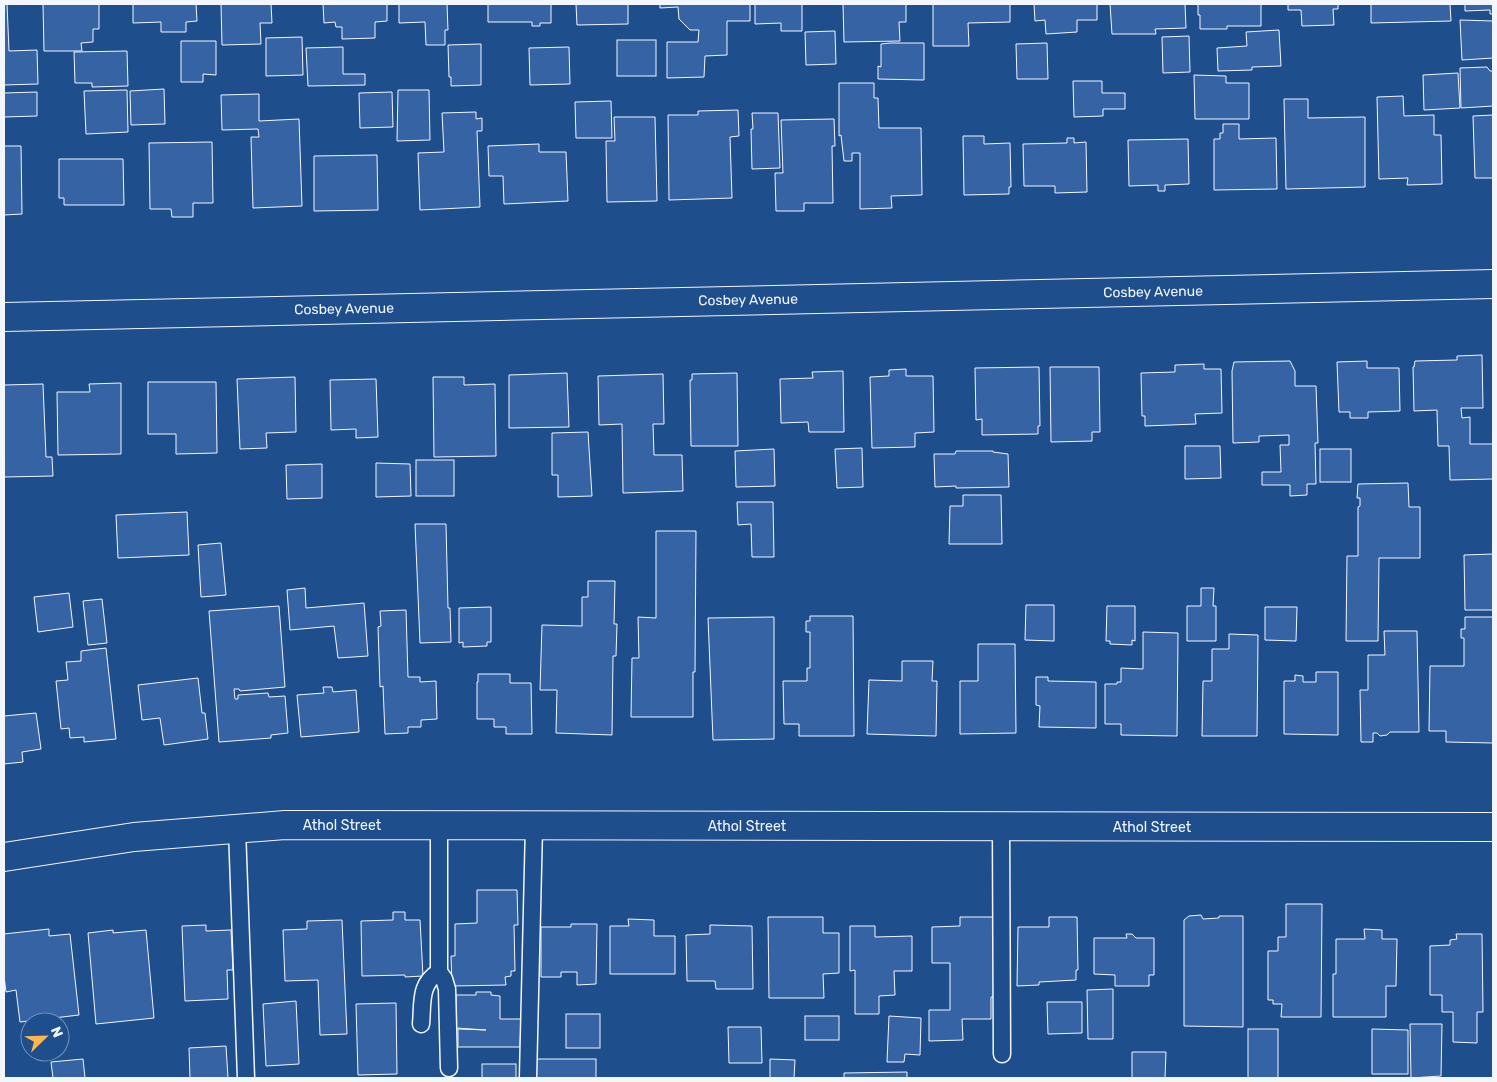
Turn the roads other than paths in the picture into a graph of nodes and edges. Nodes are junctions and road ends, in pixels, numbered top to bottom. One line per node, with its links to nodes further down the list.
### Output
1 (1493, 284): 2 (street, Cosbey Avenue)
2 (4, 317)
3 (439, 826): 4 (street, Athol Street); 7 (street, Athol Street); 9 (lane)
4 (534, 826): 5 (street, Athol Street); 14 (lane)
5 (1002, 826): 6 (street, Athol Street); 11 (lane)
6 (1493, 827)
7 (237, 829): 8 (street, Athol Street); 13 (lane)
8 (4, 857)
9 (439, 972): 10 (lane); 12 (lane)
10 (421, 1024)
11 (1002, 1054)
12 (449, 1068)
13 (246, 1078)
14 (528, 1078)

